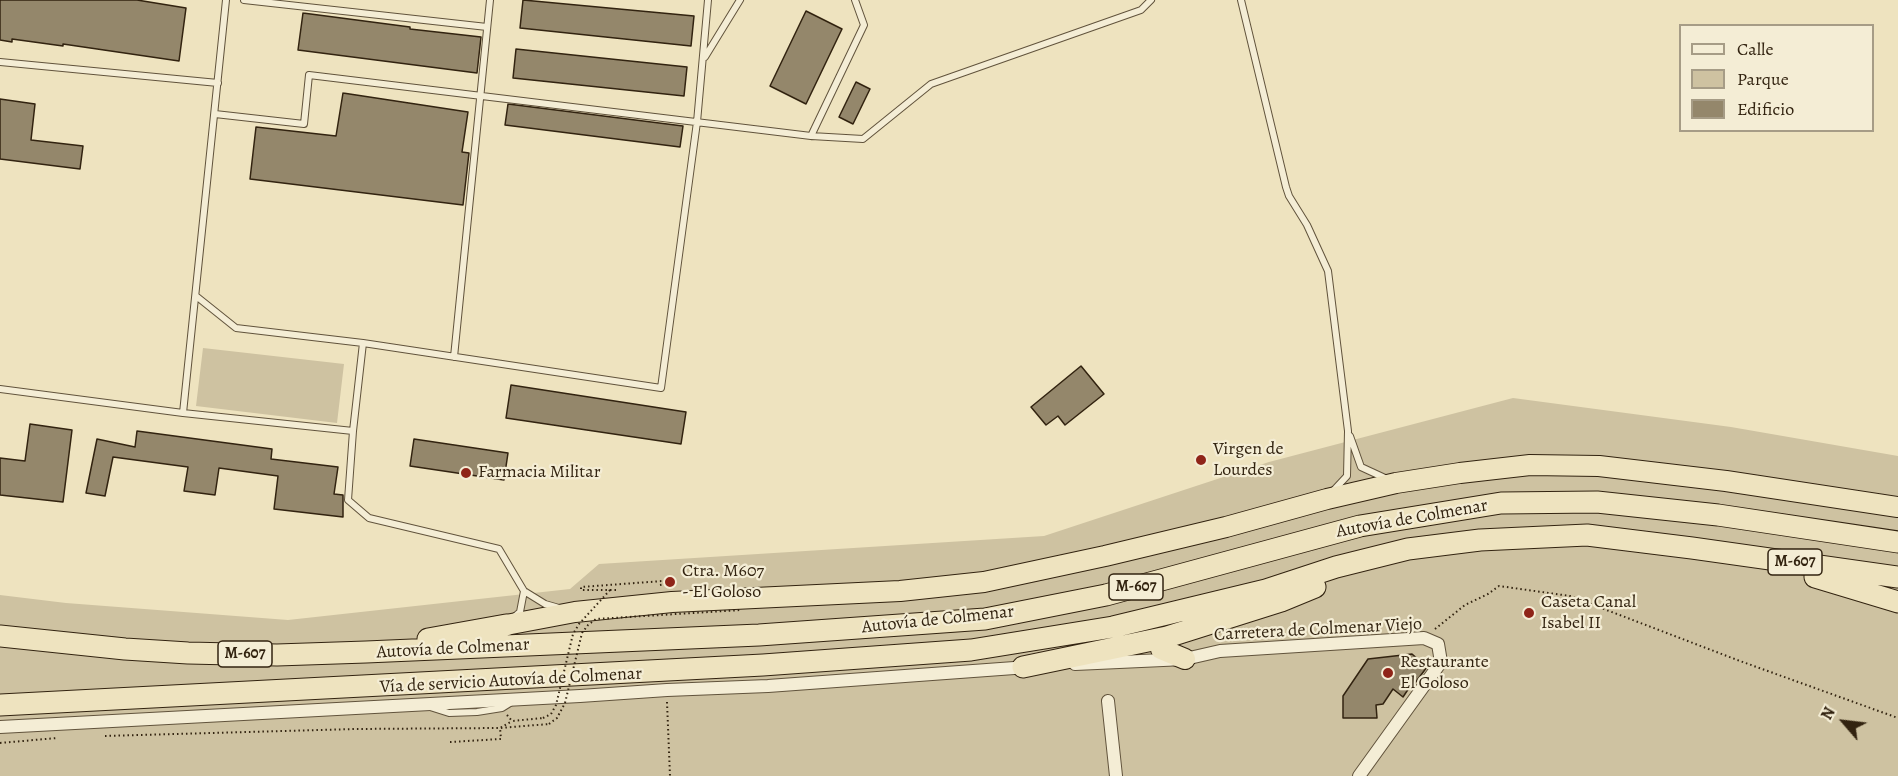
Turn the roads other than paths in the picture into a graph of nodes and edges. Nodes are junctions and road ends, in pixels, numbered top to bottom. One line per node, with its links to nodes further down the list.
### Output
1 (226, 0): 12 (lane)
2 (244, 0): 9 (lane)
3 (490, 0): 9 (lane)
4 (708, 0): 10 (lane)
5 (740, 0): 10 (lane)
6 (855, 0): 16 (lane)
7 (1151, 0): 16 (lane)
8 (1241, 0): 23 (lane)
9 (487, 27): 13 (lane)
10 (703, 60): 15 (lane)
11 (0, 62): 12 (lane)
12 (218, 83): 14 (lane)
13 (480, 96): 14 (lane); 15 (lane); 19 (lane)
14 (215, 114): 17 (lane)
15 (697, 122): 16 (lane); 19 (lane)
16 (811, 136)
17 (196, 296): 18 (lane); 21 (lane)
18 (363, 343): 19 (lane); 22 (lane)
19 (454, 357)
20 (0, 389): 21 (lane)
21 (183, 413): 22 (lane)
22 (352, 431): 31 (lane)
23 (1348, 431): 24 (lane); 25 (lane)
24 (1396, 483): 25 (highway); 26 (highway)
25 (1327, 499): 33 (highway)
26 (1898, 507)
27 (1898, 542): 37 (highway, Autovía de Colmenar / M-607)
28 (1692, 548): 29 (highway, Autovía de Colmenar / M-607); 30 (highway, Autovía de Colmenar / M-607); 32 (highway)
29 (1408, 549): 36 (highway); 42 (highway, Autovía de Colmenar / M-607)
30 (1898, 577)
31 (524, 591): 33 (lane); 34 (lane)
32 (1898, 602)
33 (575, 612): 34 (highway)
34 (506, 625): 37 (highway)
35 (0, 636): 37 (highway, Autovía de Colmenar / M-607)
36 (1167, 637): 38 (highway); 39 (highway)
37 (366, 652)
38 (1185, 659): 39 (street, Carretera de Colmenar Viejo); 46 (street, Carretera de Colmenar Viejo)
39 (1023, 667): 40 (street, Vía de servicio Autovía de Colmenar)
40 (515, 700): 43 (street, Vía de servicio Autovía de Colmenar); 43 (lane)
41 (1108, 701): 45 (street)
42 (0, 705)
43 (421, 705): 44 (street, Vía de servicio Autovía de Colmenar)
44 (0, 727)
45 (1116, 776)
46 (1359, 776)

